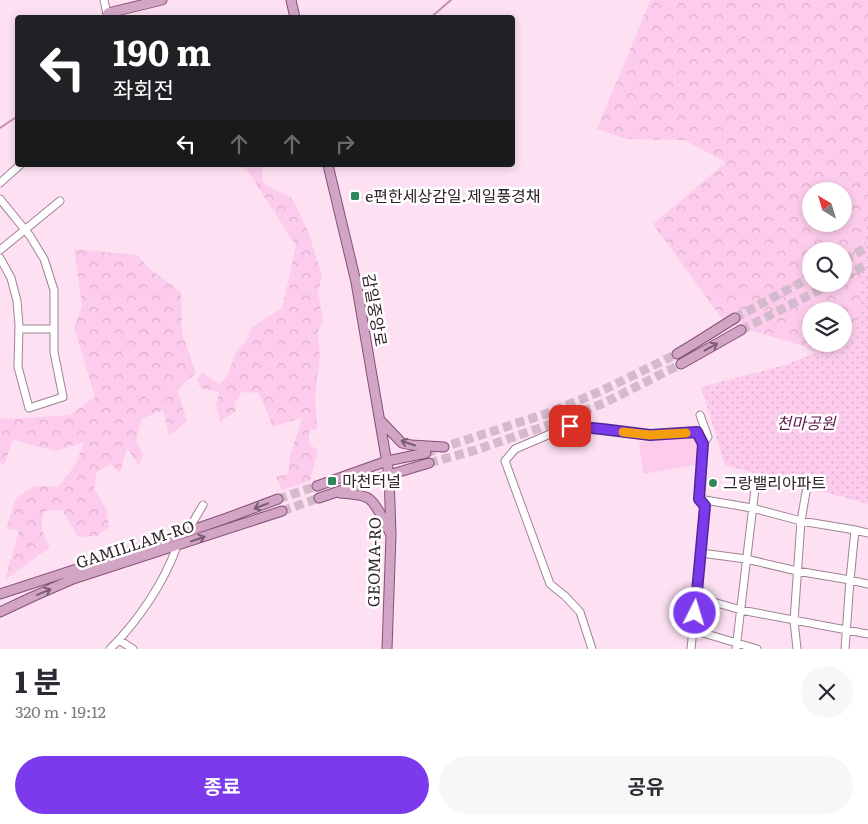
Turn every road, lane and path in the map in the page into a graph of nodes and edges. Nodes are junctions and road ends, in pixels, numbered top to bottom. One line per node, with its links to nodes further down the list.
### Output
1 (104, 0): 4 (street)
2 (162, 0): 4 (main road)
3 (291, 0): 5 (main road)
4 (108, 15)
5 (294, 15)
6 (18, 167): 8 (street)
7 (328, 167): 21 (main road, 감일중앙로)
8 (0, 183)
9 (0, 199): 11 (street)
10 (60, 201): 11 (street)
11 (25, 230): 12 (street); 16 (street)
12 (0, 250)
13 (0, 258): 15 (street)
14 (735, 318): 18 (main road)
15 (19, 329): 16 (street); 16 (street)
16 (54, 329)
17 (741, 330): 19 (main road, one-way to 17)
18 (676, 354)
19 (681, 364)
20 (700, 415): 22 (street)
21 (380, 420): 23 (main road, one-way to 21); 25 (main road, 감일중앙로)
22 (703, 444): 34 (street); 62 (street)
23 (444, 447)
24 (426, 453): 25 (main road)
25 (387, 461): 27 (main road, GEOMA-RO); 29 (main road)
26 (428, 463): 27 (main road)
27 (389, 475): 30 (main road); 42 (main road, GEOMA-RO)
28 (756, 480): 36 (street)
29 (317, 486)
30 (337, 492): 32 (main road); 42 (main road)
31 (806, 492): 38 (street)
32 (319, 498)
33 (278, 499): 40 (main road, GAMILLAM-RO, one-way to 40)
34 (699, 499): 36 (street); 44 (street)
35 (203, 505): 40 (street)
36 (752, 508): 38 (street); 45 (street)
37 (282, 511): 43 (main road, GAMILLAM-RO, one-way to 37)
38 (801, 520): 39 (street); 46 (street)
39 (856, 530): 41 (street); 47 (street)
40 (187, 532): 49 (main road, GAMILLAM-RO)
41 (868, 533)
42 (391, 535): 61 (main road, GEOMA-RO)
43 (177, 546): 52 (main road, GAMILLAM-RO, one-way to 43); 57 (street)
44 (701, 552): 45 (street); 50 (street)
45 (746, 559): 46 (street); 51 (street)
46 (797, 571): 47 (street); 53 (street)
47 (850, 580): 48 (street); 55 (street)
48 (868, 584)
49 (0, 594)
50 (696, 597): 51 (street); 54 (street)
51 (740, 610): 53 (street); 58 (street)
52 (0, 612)
53 (794, 620): 55 (street); 65 (street)
54 (693, 630): 58 (street); 63 (street)
55 (846, 630): 56 (street); 66 (street)
56 (868, 634)
57 (120, 640): 59 (street); 60 (street)
58 (737, 646): 64 (street)
59 (110, 649)
60 (132, 649)
61 (387, 649)
62 (592, 649)
63 (691, 649)
64 (757, 649)
65 (797, 649)
66 (845, 649)

